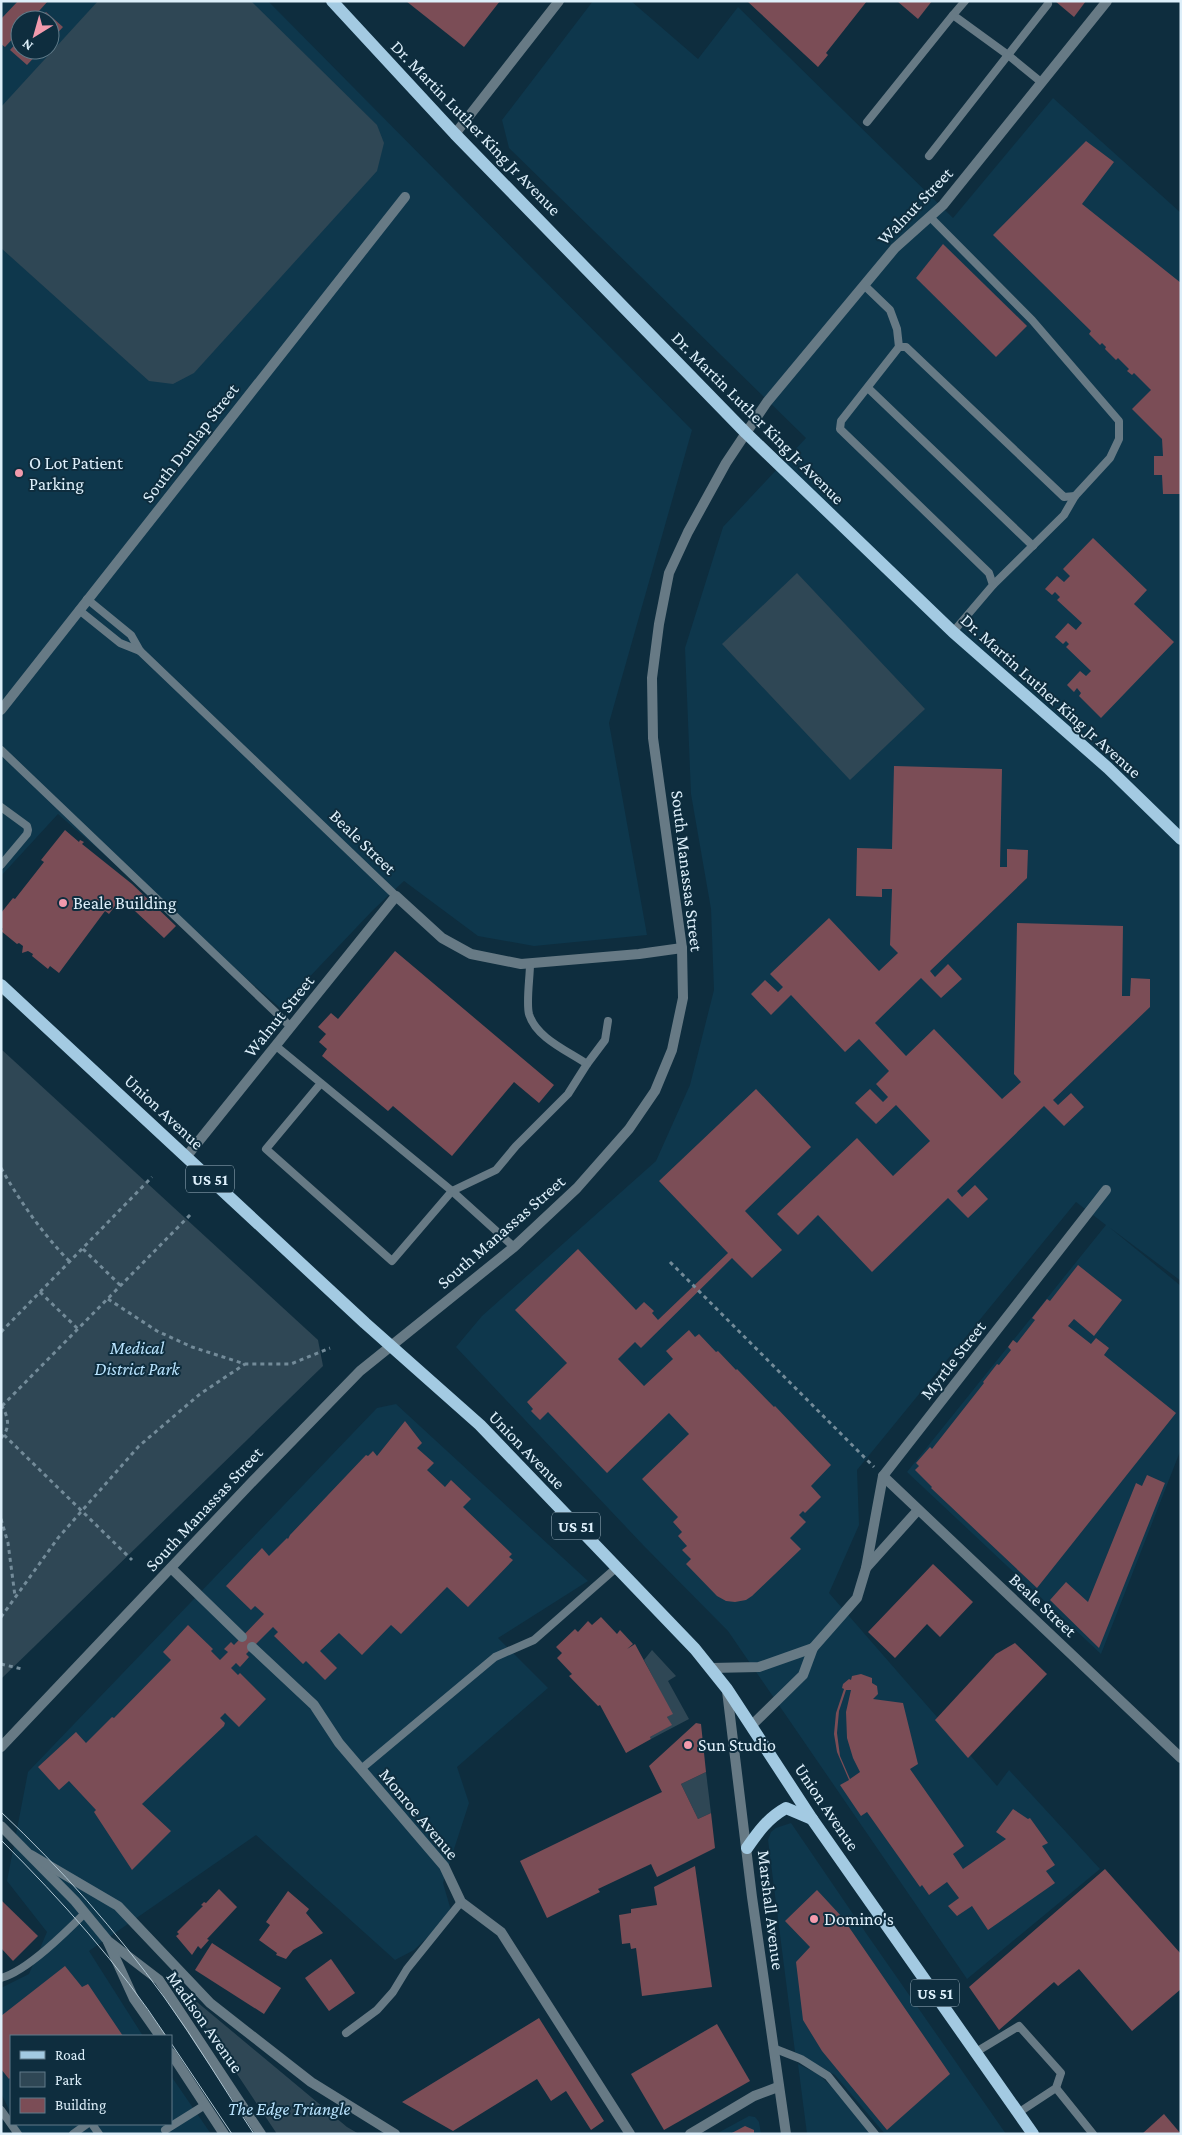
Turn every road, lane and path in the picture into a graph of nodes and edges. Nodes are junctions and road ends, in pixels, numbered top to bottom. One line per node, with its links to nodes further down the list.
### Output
1 (332, 1): 10 (main road, Dr. Martin Luther King Jr Avenue)
2 (559, 1): 10 (street)
3 (965, 1): 6 (lane)
4 (1107, 1): 8 (street, Walnut Street)
5 (1048, 4): 7 (lane)
6 (953, 15): 7 (lane); 9 (lane)
7 (1008, 54): 8 (lane); 11 (lane)
8 (1041, 82): 13 (street, Walnut Street)
9 (867, 122)
10 (455, 134): 17 (main road, Dr. Martin Luther King Jr Avenue)
11 (928, 156)
12 (405, 197): 21 (street, South Dunlap Street)
13 (930, 217): 14 (street, Walnut Street); 18 (lane)
14 (864, 285): 15 (lane); 17 (street, Walnut Street)
15 (900, 347): 16 (lane); 18 (lane)
16 (868, 388): 19 (lane); 20 (lane)
17 (746, 433): 23 (main road, Dr. Martin Luther King Jr Avenue); 31 (street, South Manassas Street)
18 (1075, 496): 19 (lane)
19 (1033, 546): 20 (lane)
20 (993, 585): 23 (lane)
21 (88, 599): 22 (street, South Dunlap Street); 24 (lane, Beale Street)
22 (79, 610): 24 (lane); 25 (street, South Dunlap Street)
23 (953, 632): 28 (main road, Dr. Martin Luther King Jr Avenue)
24 (140, 651): 30 (lane, Beale Street)
25 (1, 710)
26 (1, 750): 35 (lane)
27 (1, 807): 29 (lane)
28 (1181, 838)
29 (1, 865)
30 (396, 896): 32 (street, Beale Street); 35 (street, Walnut Street)
31 (682, 948): 32 (street, Beale Street); 45 (street, South Manassas Street)
32 (530, 964): 37 (lane)
33 (1, 986): 39 (main road, Union Avenue / US 51)
34 (608, 1021): 37 (lane)
35 (291, 1026): 36 (street, Walnut Street)
36 (276, 1046): 38 (lane); 39 (street, Walnut Street)
37 (587, 1064): 43 (lane)
38 (321, 1083): 43 (lane); 43 (lane)
39 (186, 1157): 54 (main road, Union Avenue / US 51)
40 (1, 1168): 47 (path)
41 (152, 1178): 46 (path)
42 (1106, 1190): 59 (street, Myrtle Street)
43 (452, 1191): 45 (lane)
44 (192, 1213): 49 (path)
45 (514, 1247): 54 (street, South Manassas Street)
46 (83, 1249): 47 (path); 49 (path)
47 (70, 1262): 50 (path)
48 (670, 1262): 59 (path)
49 (121, 1286): 51 (path)
50 (40, 1292): 52 (path); 53 (path)
51 (108, 1299): 52 (path); 56 (path)
52 (78, 1329): 57 (path)
53 (1, 1332)
54 (391, 1346): 64 (street, South Manassas Street); 65 (main road, Union Avenue / US 51)
55 (330, 1348): 56 (path)
56 (245, 1364): 60 (path)
57 (2, 1406): 58 (path)
58 (3, 1436): 60 (path)
59 (883, 1476): 61 (street, Beale Street); 66 (street, Myrtle Street)
60 (82, 1509): 63 (path); 67 (path)
61 (918, 1510): 66 (street, Myrtle Street); 78 (street, Beale Street)
62 (1, 1519): 67 (path)
63 (132, 1560)
64 (171, 1568): 69 (street); 77 (street, South Manassas Street)
65 (616, 1568): 73 (main road, Union Avenue / US 51); 79 (lane)
66 (866, 1568): 71 (street, Myrtle Street)
67 (15, 1596): 68 (path)
68 (1, 1617)
69 (242, 1637)
70 (252, 1647): 79 (street, Monroe Avenue)
71 (812, 1648): 73 (street, Myrtle Street); 76 (street, Myrtle Street)
72 (1, 1664): 74 (path)
73 (710, 1668): 75 (main road, Union Avenue / US 51)
74 (22, 1669)
75 (727, 1689): 76 (main road, Union Avenue / US 51); 82 (street, Marshall Avenue)
76 (752, 1726): 80 (main road, Union Avenue / US 51)
77 (1, 1747)
78 (1181, 1758)
79 (361, 1769): 84 (street, Monroe Avenue)
80 (812, 1819): 82 (main road); 91 (main road, Union Avenue / US 51)
81 (1, 1826): 83 (street, Madison Avenue)
82 (747, 1848): 90 (street, Marshall Avenue)
83 (31, 1855): 85 (street, Madison Avenue); 104 (street)
84 (461, 1902): 88 (lane); 105 (street, Monroe Avenue)
85 (85, 1913): 86 (street, Madison Avenue); 87 (lane)
86 (108, 1941): 89 (street, Madison Avenue); 103 (street, Madison Avenue)
87 (1, 1978)
88 (346, 2033)
89 (159, 2035)
90 (773, 2048): 93 (street, Marshall Avenue); 108 (lane)
91 (976, 2052): 94 (lane); 97 (main road, Union Avenue / US 51)
92 (175, 2067): 95 (street)
93 (778, 2087): 106 (street); 107 (street, Marshall Avenue)
94 (1056, 2088): 97 (lane); 110 (lane)
95 (205, 2105): 100 (lane); 102 (street)
96 (1, 2110): 98 (lane)
97 (1018, 2112): 109 (main road, Union Avenue / US 51)
98 (10, 2123)
99 (86, 2125): 101 (lane)
100 (172, 2125)
101 (73, 2134)
102 (224, 2134)
103 (261, 2134)
104 (395, 2134)
105 (630, 2134)
106 (690, 2134)
107 (786, 2134)
108 (875, 2134)
109 (1033, 2134)
110 (1093, 2134)

